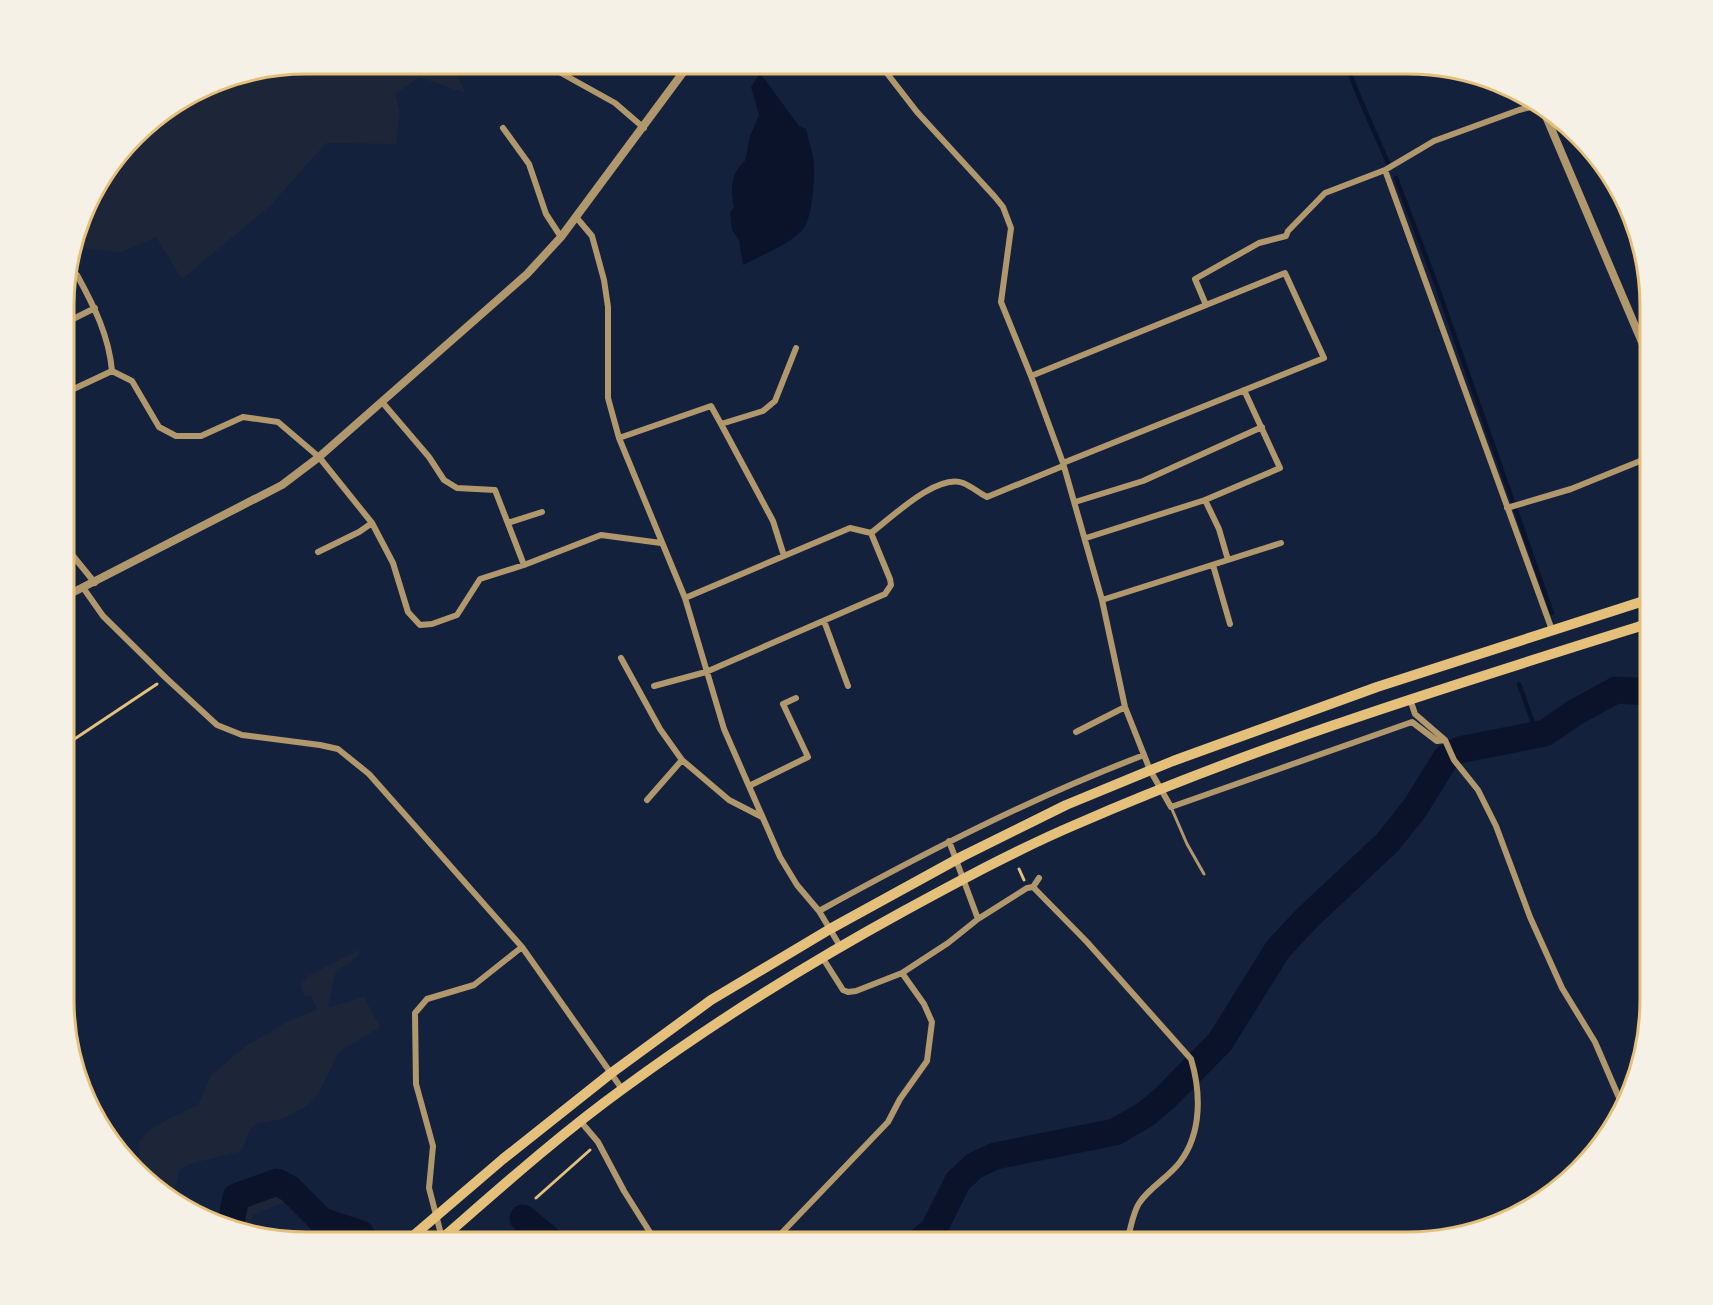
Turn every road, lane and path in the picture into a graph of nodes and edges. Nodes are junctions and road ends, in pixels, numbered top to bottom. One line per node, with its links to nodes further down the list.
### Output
1 (563, 74): 7 (street)
2 (682, 74): 7 (street)
3 (888, 74): 18 (street)
4 (1529, 108): 8 (street)
5 (1545, 119): 15 (street)
6 (503, 128): 10 (street)
7 (644, 128): 9 (street)
8 (1385, 170): 12 (street); 30 (street)
9 (576, 217): 10 (street); 24 (street)
10 (561, 237): 21 (street)
11 (77, 275): 13 (street)
12 (1206, 305): 18 (street); 20 (street)
13 (95, 308): 14 (street); 17 (street)
14 (73, 319)
15 (1640, 338)
16 (796, 348): 22 (street)
17 (112, 371): 19 (street); 25 (street)
18 (1031, 376): 27 (street)
19 (73, 389)
20 (1244, 390): 23 (street); 27 (street)
21 (382, 402): 25 (street); 33 (street)
22 (721, 424): 24 (street); 39 (street)
23 (1262, 427): 28 (street); 29 (street)
24 (619, 438): 36 (street)
25 (319, 457): 32 (street); 44 (street)
26 (1640, 461): 30 (street)
27 (1063, 465): 29 (street); 34 (street)
28 (1205, 500): 35 (street); 41 (street)
29 (1075, 502): 35 (street)
30 (1512, 506): 53 (street)
31 (542, 512): 33 (street)
32 (372, 523): 38 (street); 42 (street)
33 (508, 523): 42 (street)
34 (871, 533): 39 (street); 50 (street)
35 (1086, 538): 48 (street)
36 (662, 543): 42 (street); 47 (street)
37 (1281, 543): 41 (street)
38 (318, 552)
39 (784, 556): 47 (street)
40 (73, 557): 44 (street)
41 (1228, 560): 43 (street)
42 (524, 565)
43 (1213, 565): 48 (street); 51 (street)
44 (95, 583): 45 (street)
45 (84, 589): 46 (street); 56 (street)
46 (73, 593)
47 (685, 598): 55 (street)
48 (1102, 600): 61 (street)
49 (1640, 602): 53 (highway)
50 (824, 621): 55 (street); 58 (street)
51 (1230, 624)
52 (1640, 626): 60 (highway)
53 (1552, 630): 67 (highway)
54 (621, 658): 66 (street)
55 (706, 672): 57 (street); 68 (street)
56 (166, 678): 63 (path); 83 (street)
57 (654, 686)
58 (848, 686)
59 (796, 698): 68 (street)
60 (1410, 699): 64 (street); 69 (highway)
61 (1125, 707): 62 (street); 65 (street)
62 (1076, 732)
63 (73, 740)
64 (1444, 740): 71 (street); 88 (street)
65 (1144, 755): 67 (street); 73 (street)
66 (682, 760): 70 (street); 72 (street)
67 (1150, 770): 69 (street); 81 (highway)
68 (749, 786): 72 (street)
69 (1162, 788): 71 (street); 82 (highway)
70 (647, 800)
71 (1171, 807): 75 (lane)
72 (763, 817): 79 (street)
73 (949, 841): 79 (street); 80 (street)
74 (1018, 869): 77 (path)
75 (1204, 874)
76 (1039, 878): 78 (street)
77 (1025, 882)
78 (1033, 887): 80 (street); 97 (street)
79 (819, 911): 81 (street)
80 (978, 919): 85 (street)
81 (830, 929): 82 (street); 86 (highway)
82 (840, 946): 84 (highway)
83 (522, 947): 86 (street); 93 (street)
84 (822, 957): 85 (street); 87 (highway)
85 (902, 973): 96 (street)
86 (610, 1074): 87 (street); 92 (highway)
87 (622, 1089): 89 (highway)
88 (1618, 1097)
89 (581, 1122): 90 (street); 94 (highway)
90 (598, 1142): 91 (path); 95 (street)
91 (536, 1198)
92 (418, 1232)
93 (440, 1232)
94 (449, 1232)
95 (650, 1232)
96 (783, 1232)
97 (1131, 1232)

